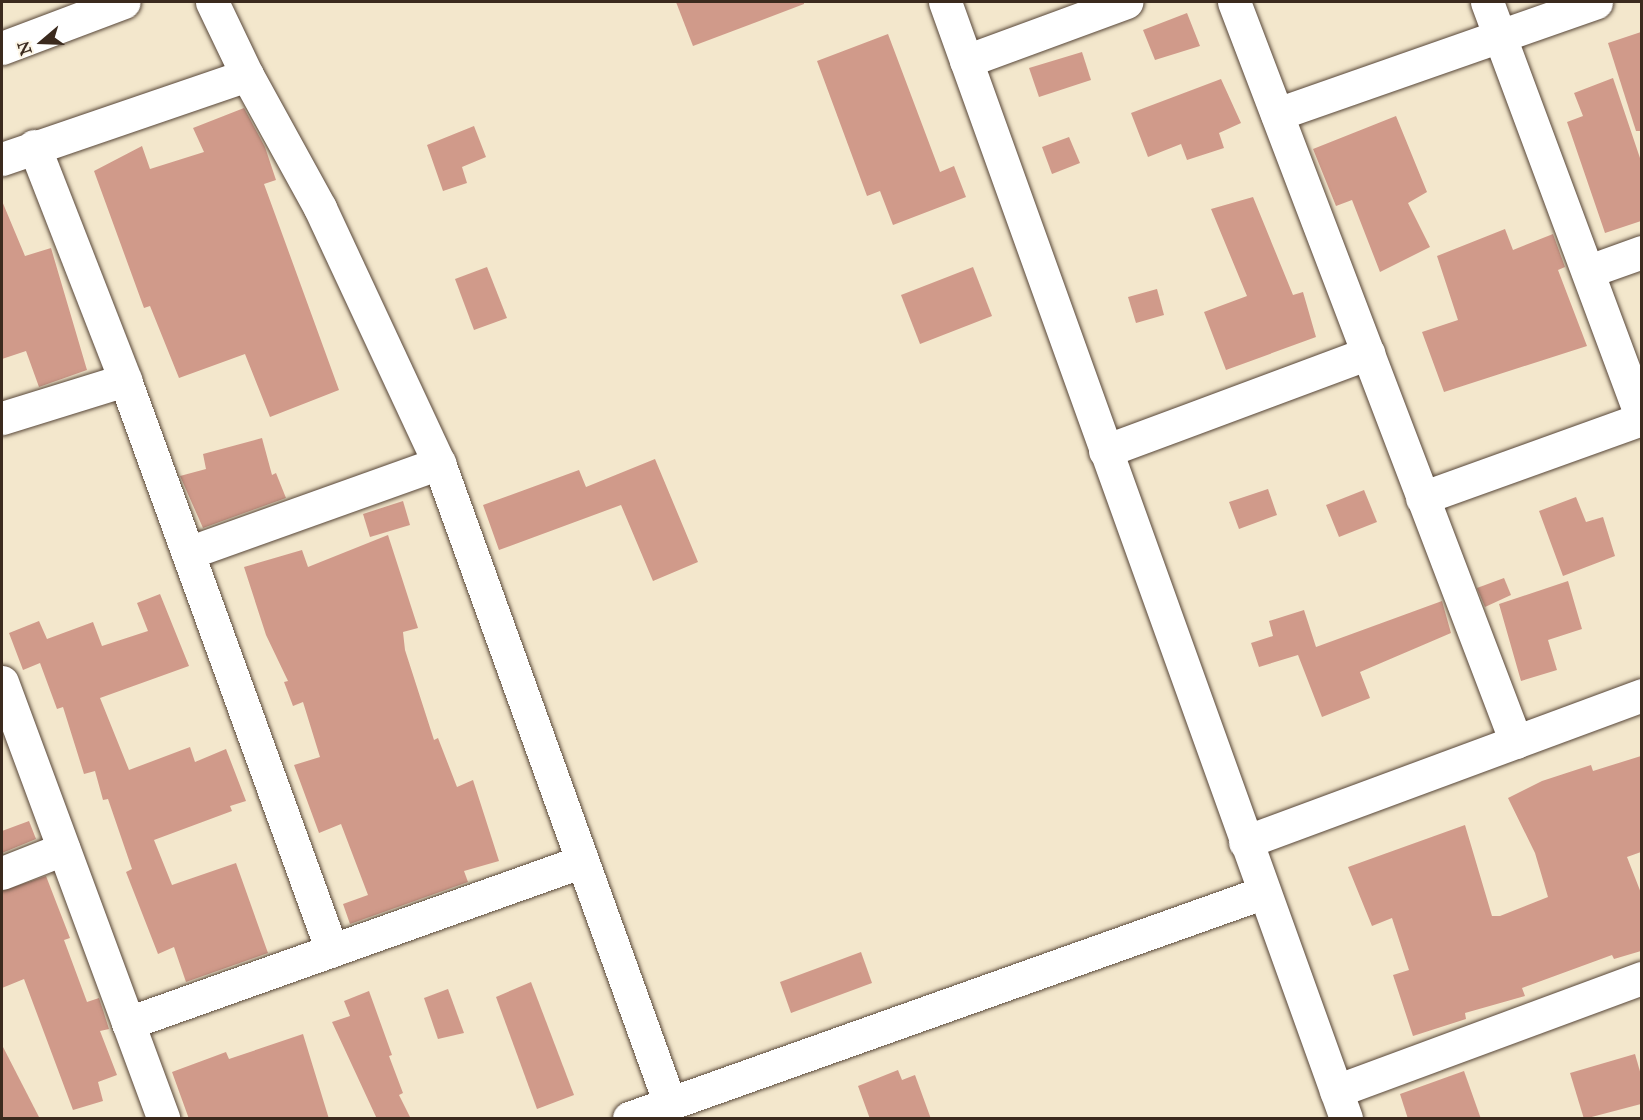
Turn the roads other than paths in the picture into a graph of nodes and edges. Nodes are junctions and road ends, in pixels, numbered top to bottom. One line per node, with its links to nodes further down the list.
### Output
1 (124, 2): 9 (street)
2 (212, 2): 11 (street)
3 (945, 2): 10 (street)
4 (1126, 2): 10 (street)
5 (1234, 2): 12 (street)
6 (1487, 2): 8 (street)
7 (1596, 2): 8 (street)
8 (1500, 36): 12 (street); 16 (street)
9 (2, 48)
10 (966, 61): 21 (street)
11 (247, 75): 13 (street); 22 (street)
12 (1277, 114): 17 (street)
13 (34, 146): 14 (street); 18 (street)
14 (2, 159)
15 (1641, 252): 16 (street)
16 (1589, 271): 20 (street)
17 (1368, 353): 21 (street); 23 (street)
18 (125, 380): 19 (street); 24 (street)
19 (2, 418)
20 (1641, 419): 23 (street)
21 (1105, 451): 28 (street)
22 (439, 463): 24 (street); 30 (street)
23 (1422, 498): 27 (street)
24 (188, 553): 33 (street)
25 (2, 682): 29 (street)
26 (1641, 695): 27 (street)
27 (1516, 742): 28 (street)
28 (1245, 843): 32 (street)
29 (63, 849): 31 (street); 35 (street)
30 (582, 861): 33 (street); 36 (street)
31 (2, 873)
32 (1262, 893): 36 (street); 37 (street)
33 (332, 951): 35 (street)
34 (1641, 978): 37 (street)
35 (128, 1023): 38 (street)
36 (670, 1104): 39 (street)
37 (1341, 1105)
38 (163, 1119)
39 (629, 1119)

